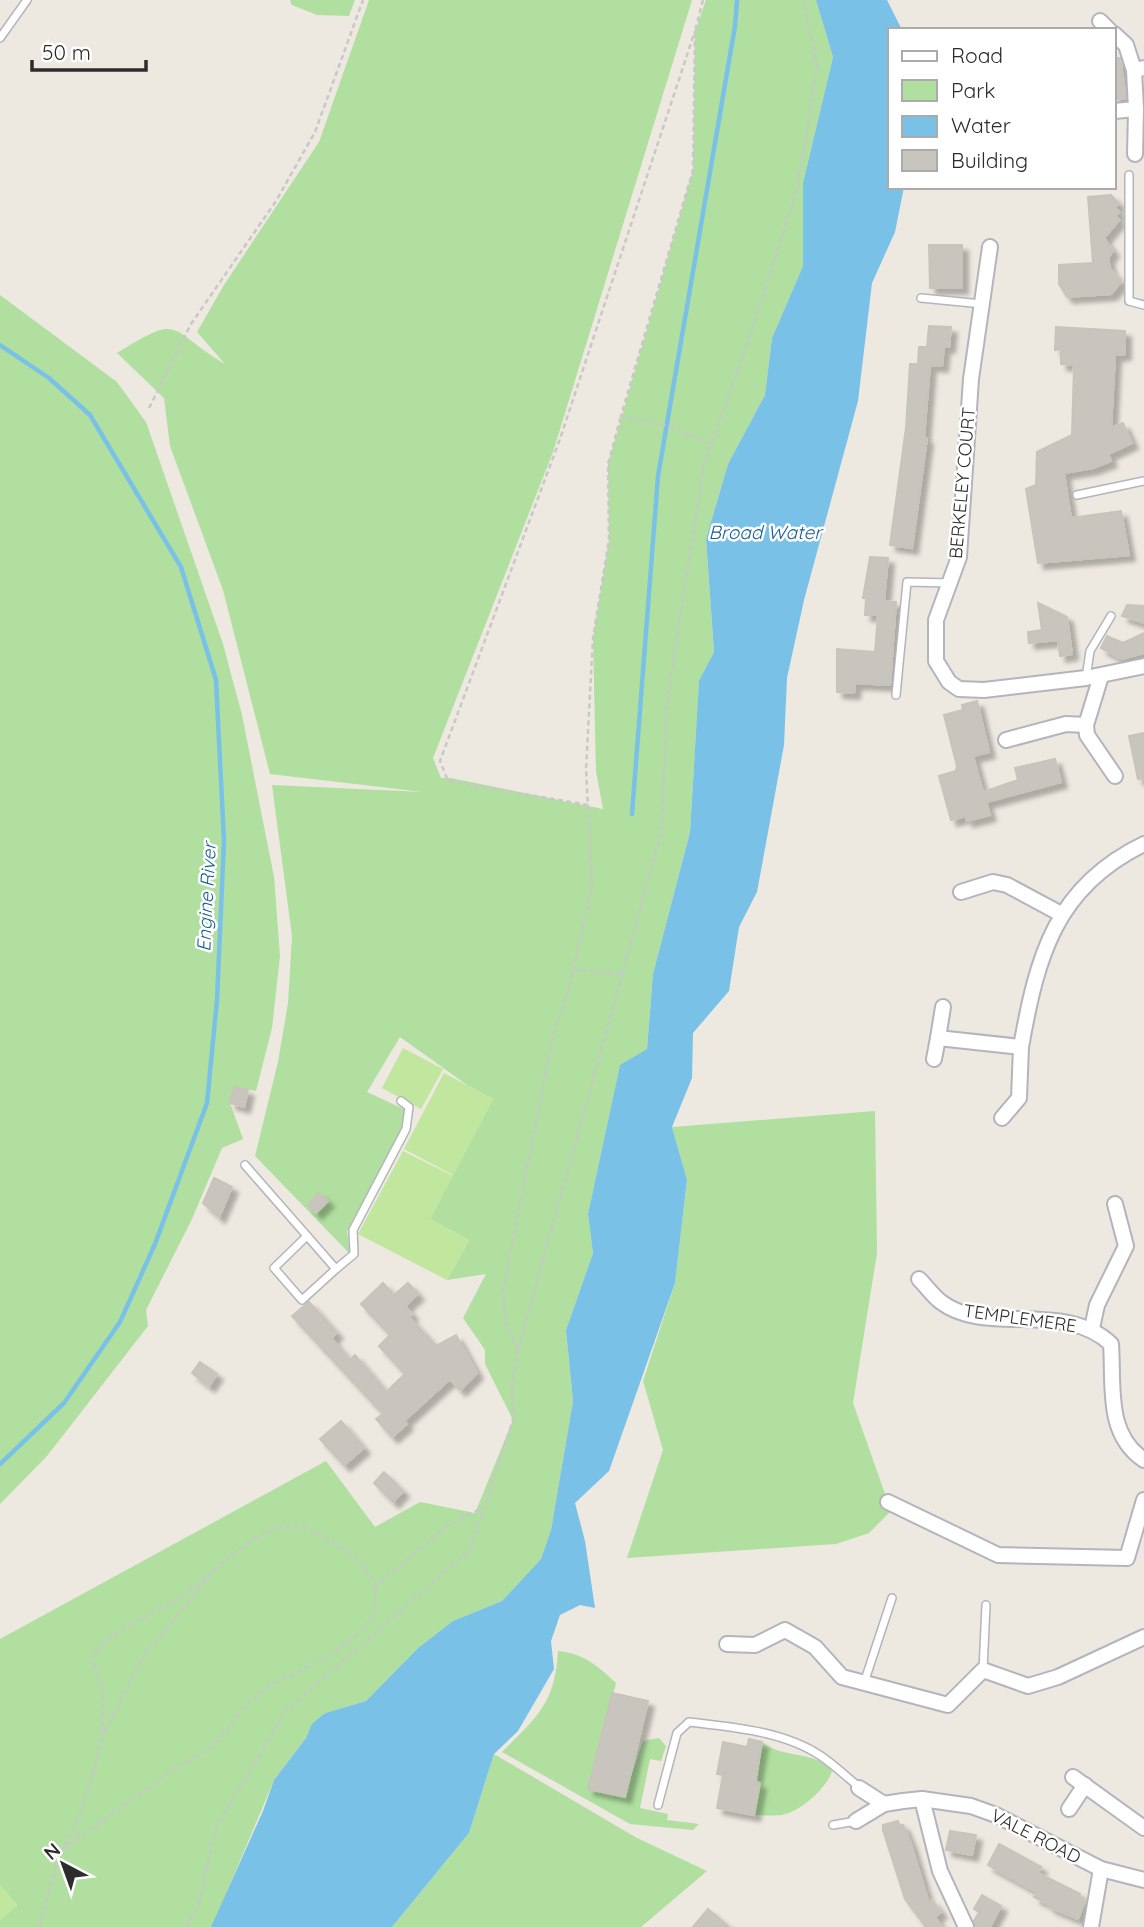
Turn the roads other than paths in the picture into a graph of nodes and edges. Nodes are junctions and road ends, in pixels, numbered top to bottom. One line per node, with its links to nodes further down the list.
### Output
1 (27, 0): 3 (lane)
2 (1116, 36): 4 (street)
3 (0, 38)
4 (1139, 69): 5 (street)
5 (1136, 109): 6 (street); 7 (street)
6 (1116, 111)
7 (1135, 154)
8 (1129, 175): 12 (lane)
9 (990, 247): 11 (street, BERKELEY COURT)
10 (921, 298): 11 (lane)
11 (982, 304): 15 (street, BERKELEY COURT)
12 (1144, 305)
13 (1144, 481): 14 (lane)
14 (1077, 495)
15 (950, 583): 18 (street, BERKELEY COURT); 19 (lane)
16 (1111, 616): 18 (lane)
17 (1144, 666): 18 (street, BERKELEY COURT)
18 (1094, 677): 20 (street)
19 (896, 695)
20 (1086, 725): 21 (street); 22 (street)
21 (1006, 740)
22 (1115, 776)
23 (1144, 845): 25 (street)
24 (961, 892): 25 (street)
25 (1061, 914): 28 (street)
26 (943, 1007): 27 (street)
27 (938, 1038): 28 (street); 29 (street)
28 (1021, 1047): 31 (street)
29 (934, 1059)
30 (401, 1101): 35 (lane)
31 (1002, 1118)
32 (245, 1165): 34 (lane)
33 (1115, 1204): 37 (street, TEMPLEMERE)
34 (307, 1236): 35 (lane); 35 (lane)
35 (336, 1269)
36 (919, 1279): 37 (street, TEMPLEMERE)
37 (1092, 1328): 38 (street, TEMPLEMERE)
38 (1144, 1460)
39 (1144, 1500): 40 (street)
40 (888, 1502)
41 (891, 1598): 46 (lane)
42 (986, 1605): 45 (lane)
43 (1144, 1637): 45 (street)
44 (727, 1644): 46 (street)
45 (983, 1670): 46 (street)
46 (864, 1684)
47 (859, 1788): 49 (street); 50 (lane)
48 (922, 1799): 49 (street, VALE ROAD); 55 (street, VALE ROAD); 57 (street)
49 (884, 1804): 52 (street, VALE ROAD)
50 (657, 1805)
51 (1069, 1809): 54 (street)
52 (856, 1821): 53 (lane)
53 (833, 1825)
54 (1144, 1828)
55 (1101, 1869): 56 (street, VALE ROAD); 58 (street)
56 (1144, 1880)
57 (966, 1927)
58 (1091, 1927)

